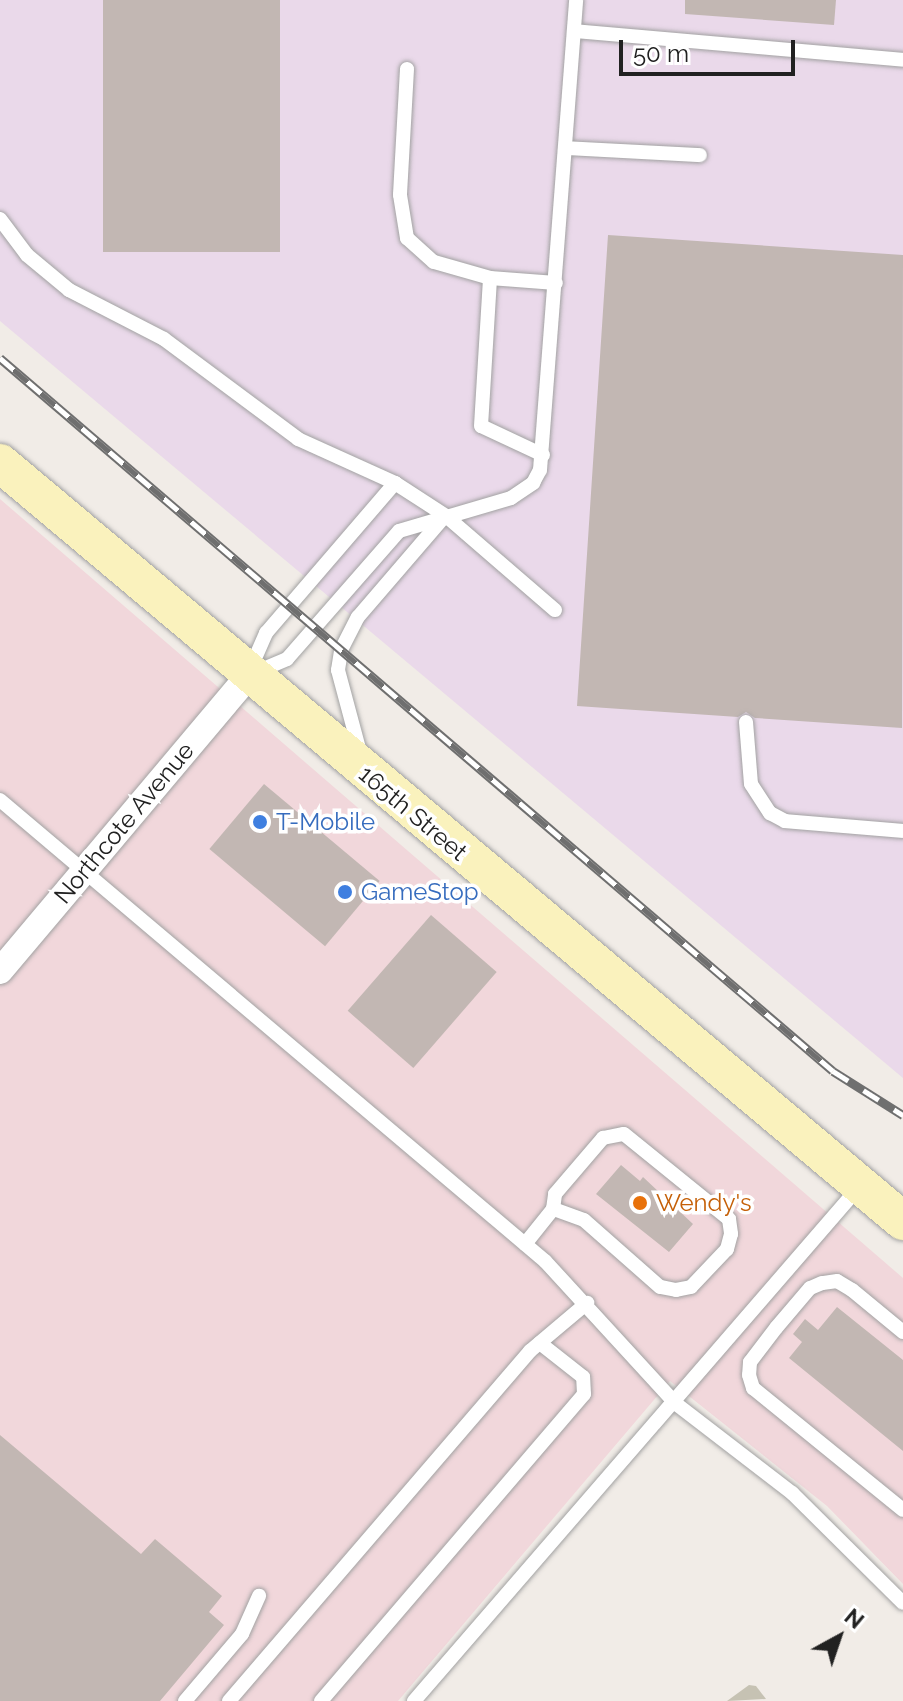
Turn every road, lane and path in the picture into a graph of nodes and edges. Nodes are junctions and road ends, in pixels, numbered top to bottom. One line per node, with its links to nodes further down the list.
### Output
1 (576, 0): 2 (lane)
2 (574, 31): 3 (lane); 5 (lane)
3 (903, 60)
4 (407, 69): 8 (lane)
5 (565, 148): 6 (lane); 9 (lane)
6 (700, 155)
7 (0, 219): 12 (lane)
8 (490, 278): 9 (lane); 10 (lane)
9 (556, 283): 10 (lane)
10 (543, 455): 13 (lane)
11 (0, 463): 15 (main road, 165th Street)
12 (395, 483): 13 (lane); 15 (lane)
13 (446, 516): 14 (lane); 15 (lane); 17 (lane)
14 (555, 610)
15 (248, 676): 17 (main road, 165th Street); 20 (street, Northcote Avenue)
16 (746, 722): 19 (lane)
17 (365, 773): 22 (main road, 165th Street)
18 (0, 800): 20 (lane)
19 (903, 831)
20 (84, 871): 21 (street, Northcote Avenue); 25 (lane)
21 (0, 971)
22 (861, 1185): 24 (main road, 165th Street); 29 (lane)
23 (553, 1209): 23 (lane); 25 (lane)
24 (903, 1221)
25 (525, 1244): 26 (lane)
26 (587, 1303): 28 (lane); 29 (lane)
27 (903, 1332): 30 (lane)
28 (540, 1343): 34 (lane); 35 (lane)
29 (675, 1403): 32 (lane); 36 (lane)
30 (903, 1510)
31 (259, 1596): 33 (lane)
32 (903, 1603)
33 (185, 1701)
34 (229, 1701)
35 (321, 1701)
36 (414, 1701)

